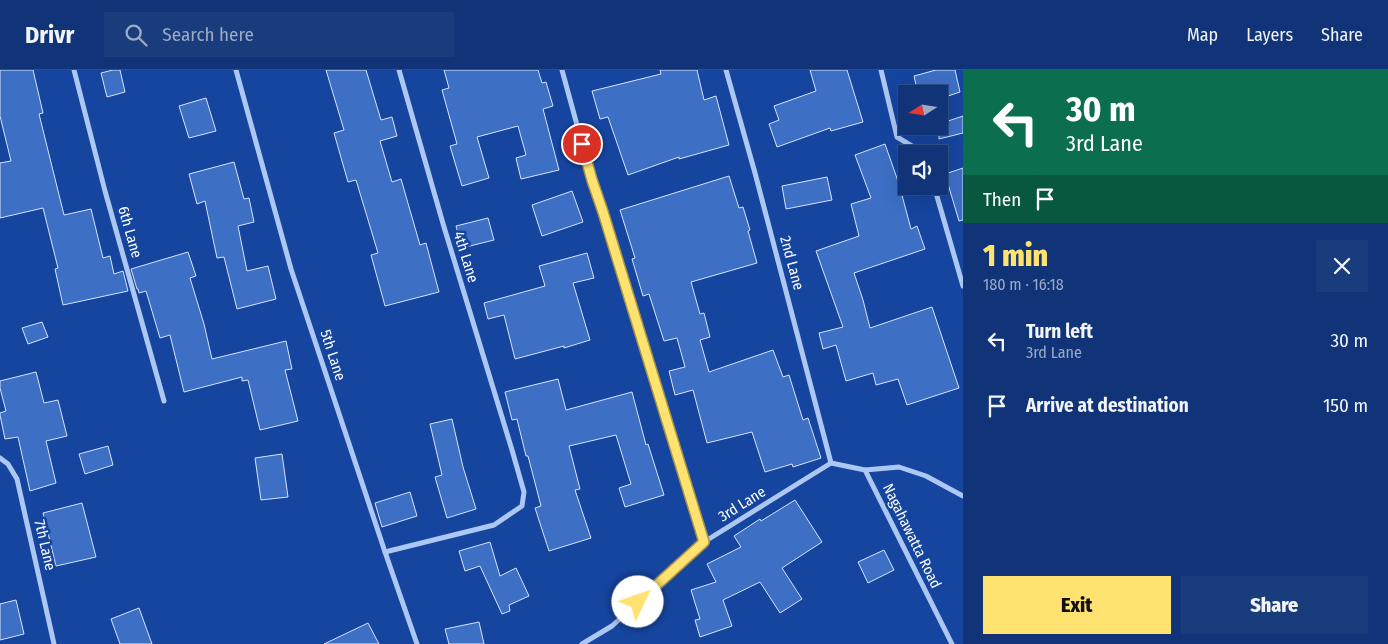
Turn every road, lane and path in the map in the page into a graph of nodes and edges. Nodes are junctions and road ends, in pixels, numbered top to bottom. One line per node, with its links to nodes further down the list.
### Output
1 (74, 70): 10 (street, 6th Lane)
2 (236, 70): 16 (street, 5th Lane)
3 (399, 70): 16 (street, 4th Lane)
4 (562, 70): 15 (street, 3rd Lane)
5 (726, 70): 12 (street, 2nd Lane)
6 (881, 70): 7 (street)
7 (910, 145)
8 (937, 195): 9 (street)
9 (963, 286)
10 (164, 401)
11 (0, 458): 17 (street, 7th Lane)
12 (831, 463): 13 (street); 15 (street, 3rd Lane)
13 (865, 470): 14 (street); 20 (street, Nagahawatta Road)
14 (963, 496)
15 (704, 542): 19 (street)
16 (385, 552): 18 (street, 5th Lane)
17 (54, 644)
18 (417, 644)
19 (582, 644)
20 (952, 644)

